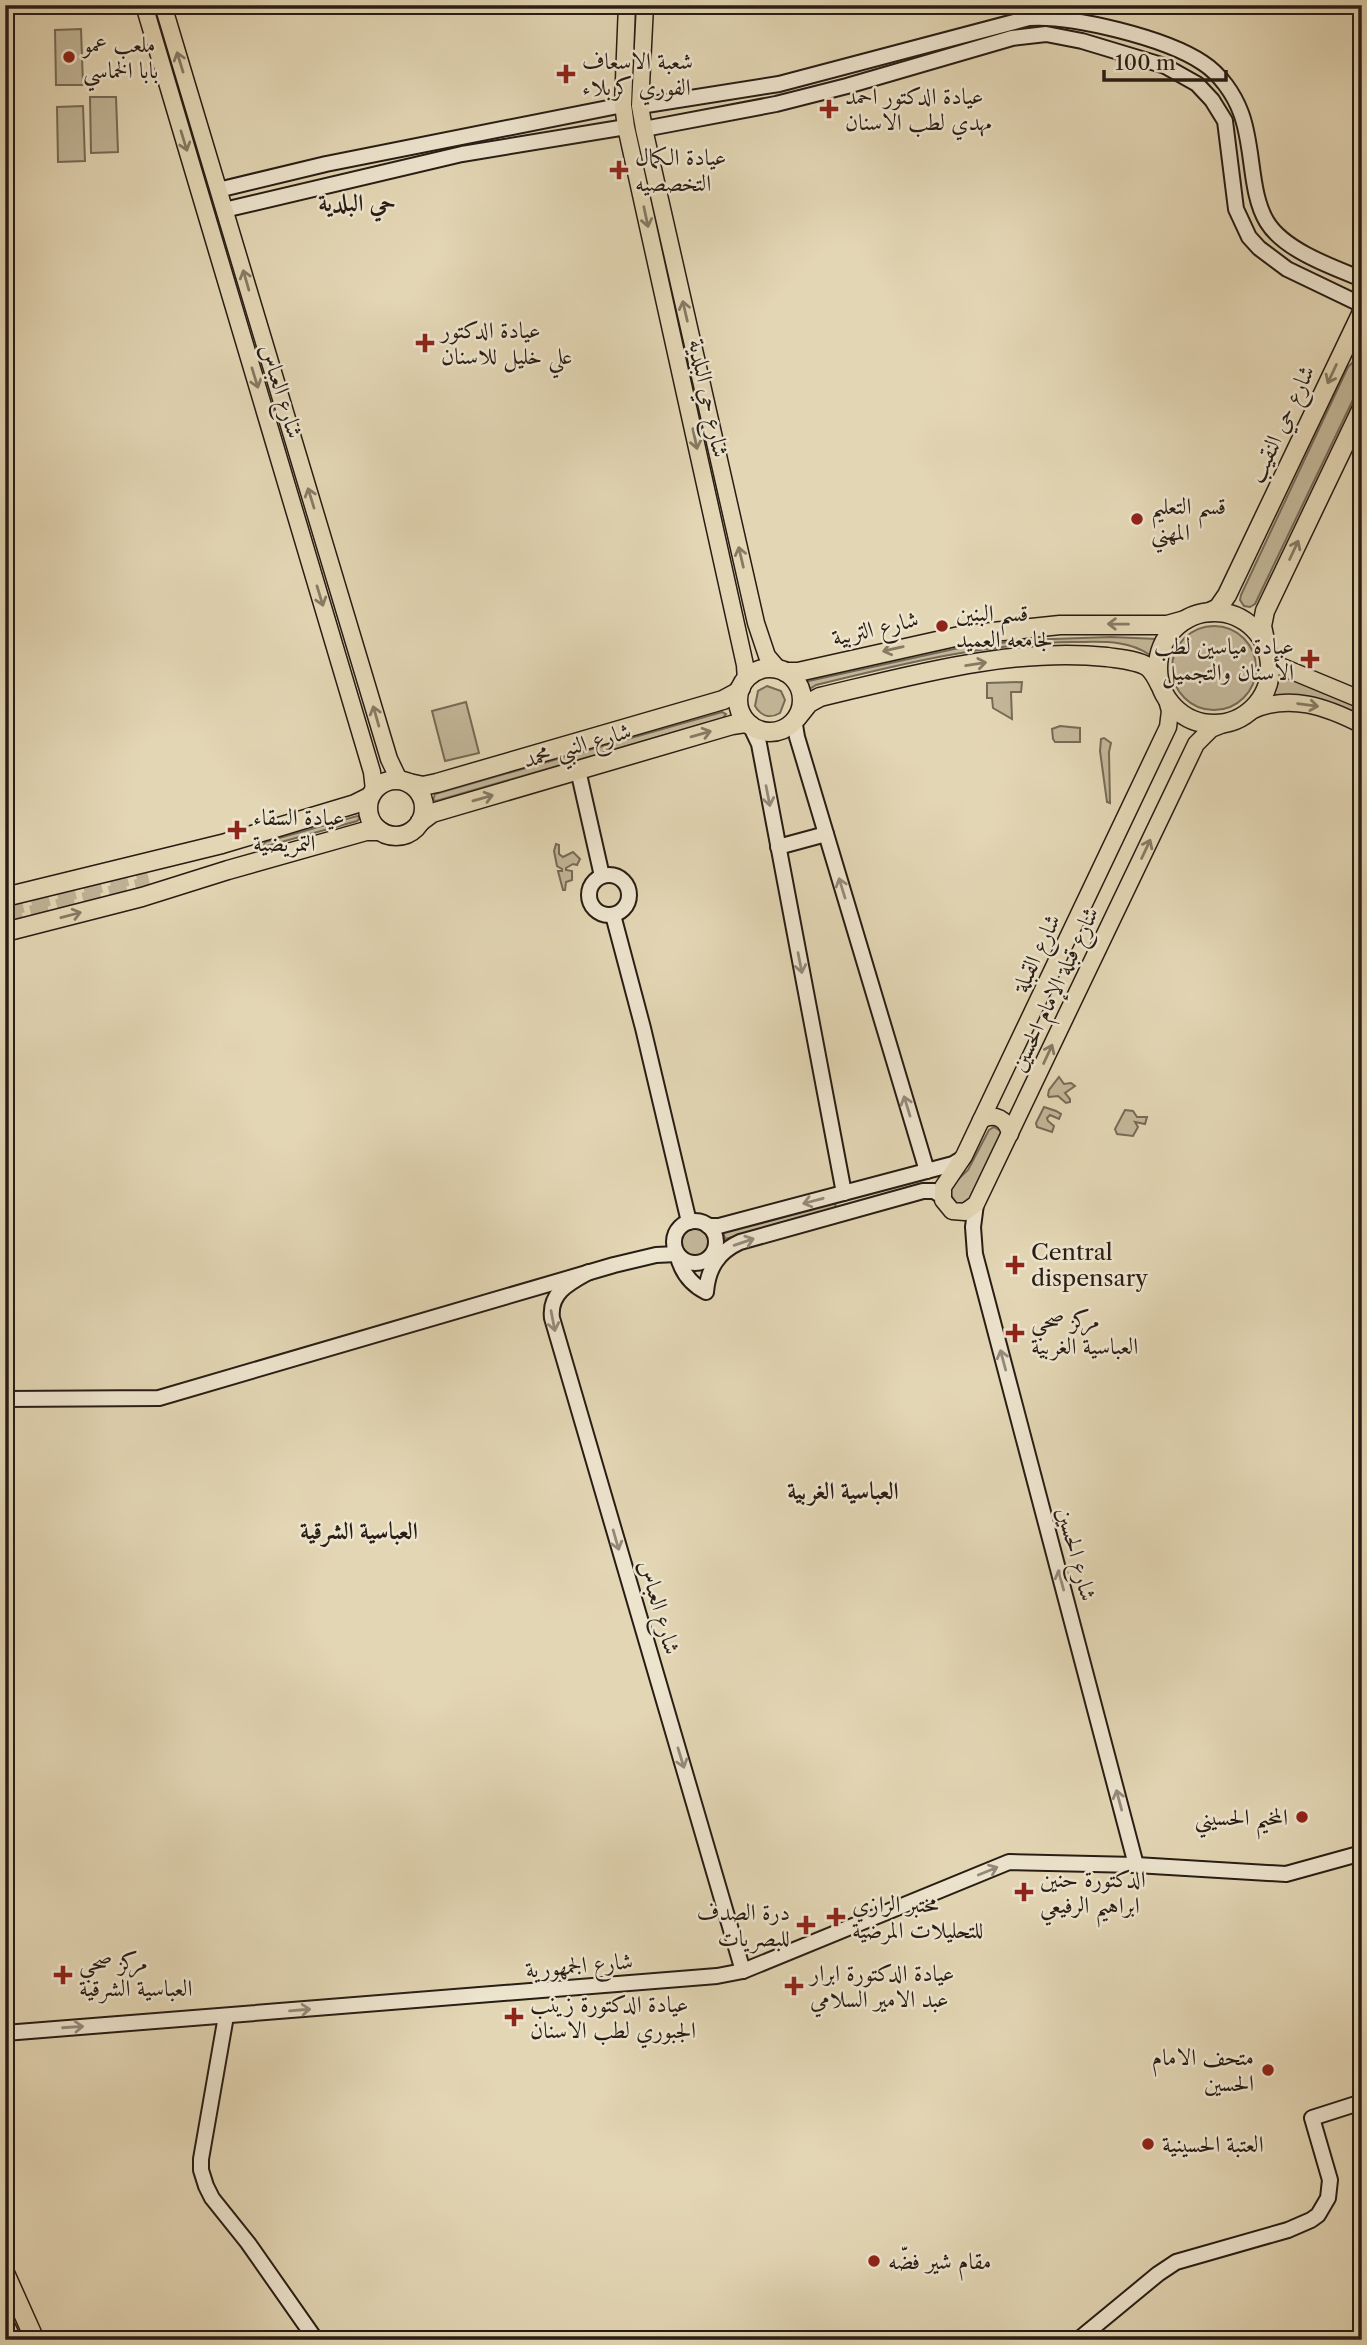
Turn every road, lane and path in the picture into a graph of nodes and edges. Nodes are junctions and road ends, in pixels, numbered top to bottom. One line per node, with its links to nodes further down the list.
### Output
1 (144, 5): 32 (main road, شارع العباس, one-way to 32)
2 (163, 5): 9 (main road, شارع العباس, one-way to 2)
3 (627, 11): 4 (main road); 5 (main road)
4 (644, 11): 6 (main road)
5 (623, 105): 7 (main road, شارع حي البلدية); 9 (main road)
6 (640, 106): 8 (main road, شارع حي البلدية); 11 (main road)
7 (626, 127): 10 (main road); 19 (main road, شارع حي البلدية, one-way to 19)
8 (644, 128): 12 (main road); 18 (main road, شارع حي البلدية, one-way to 8)
9 (218, 190): 10 (main road, شارع العباس)
10 (225, 211): 31 (main road, شارع العباس, one-way to 10)
11 (1362, 279)
12 (1362, 306)
13 (1362, 312): 14 (highway, شارع حي النقيب)
14 (1354, 346): 16 (highway, شارع حي النقيب, one-way to 16)
15 (1362, 408): 20 (highway, one-way to 15)
16 (1210, 612): 17 (highway); 20 (highway)
17 (1185, 620): 21 (highway, شارع التربية, one-way to 21); 23 (highway)
18 (756, 623): 19 (main road); 21 (main road, شارع حي البلدية)
19 (737, 628): 22 (main road, شارع حي البلدية)
20 (1268, 653): 24 (main road); 25 (highway)
21 (781, 670): 22 (highway); 26 (highway)
22 (743, 684): 29 (highway); 31 (highway, شارع النبي محمد)
23 (1163, 693): 26 (highway, one-way to 23); 28 (highway); 47 (main road, شارع القبلة)
24 (1360, 699): 27 (main road)
25 (1251, 711): 27 (main road, one-way to 27); 28 (highway)
26 (797, 718): 29 (highway); 36 (main road)
27 (1355, 722)
28 (1226, 723): 48 (main road, شارع قبلة الإمام الحسين, one-way to 28)
29 (741, 725): 30 (highway, شارع النبي محمد, one-way to 29); 39 (main road, one-way to 39)
30 (578, 770): 33 (highway, شارع النبي محمد, one-way to 30); 43 (main road)
31 (404, 781): 32 (highway); 33 (highway)
32 (371, 794): 34 (highway); 35 (highway)
33 (420, 822): 35 (highway)
34 (266, 831): 37 (highway); 40 (highway)
35 (380, 831): 40 (highway)
36 (826, 834): 39 (main road); 52 (main road, one-way to 36)
37 (242, 839): 38 (highway); 41 (highway)
38 (222, 844): 42 (highway); 44 (highway)
39 (778, 848): 53 (main road, one-way to 53)
40 (269, 858): 41 (highway)
41 (250, 864): 42 (highway)
42 (228, 870): 46 (highway, one-way to 42)
43 (602, 876): 45 (main road); 45 (main road)
44 (5, 897)
45 (613, 915): 56 (main road)
46 (5, 932)
47 (999, 1085): 48 (main road); 49 (main road, شارع القبلة)
48 (1028, 1098): 50 (main road, شارع قبلة الإمام الحسين)
49 (981, 1120): 50 (main road); 51 (main road, شارع القبلة)
50 (1010, 1134): 55 (main road, شارع قبلة الإمام الحسين)
51 (964, 1156): 52 (main road); 54 (main road, شارع القبلة)
52 (927, 1171): 53 (main road)
53 (845, 1193): 57 (main road, one-way to 57)
54 (942, 1196): 55 (main road); 58 (main road, one-way to 54)
55 (976, 1204): 59 (main road, شارع قبلة الإمام الحسين)
56 (689, 1222): 57 (main road); 58 (main road)
57 (708, 1226): 58 (main road)
58 (677, 1254): 60 (main road)
59 (975, 1254): 63 (main road, شارع الحسين, one-way to 59)
60 (589, 1272): 61 (main road); 64 (main road, شارع العباس, one-way to 64)
61 (5, 1399)
62 (1362, 1853): 63 (main road, شارع الجمهورية)
63 (1136, 1866): 64 (main road, شارع الجمهورية, one-way to 63)
64 (743, 1970): 65 (main road, شارع الجمهورية, one-way to 64)
65 (226, 2016): 66 (main road, شارع الجمهورية, one-way to 65); 74 (main road)
66 (5, 2033)
67 (1362, 2102): 75 (main road)
68 (5, 2273): 73 (highway)
69 (5, 2302): 72 (highway)
70 (5, 2325): 71 (highway)
71 (12, 2340)
72 (23, 2340)
73 (35, 2340)
74 (316, 2340)
75 (1079, 2340)

